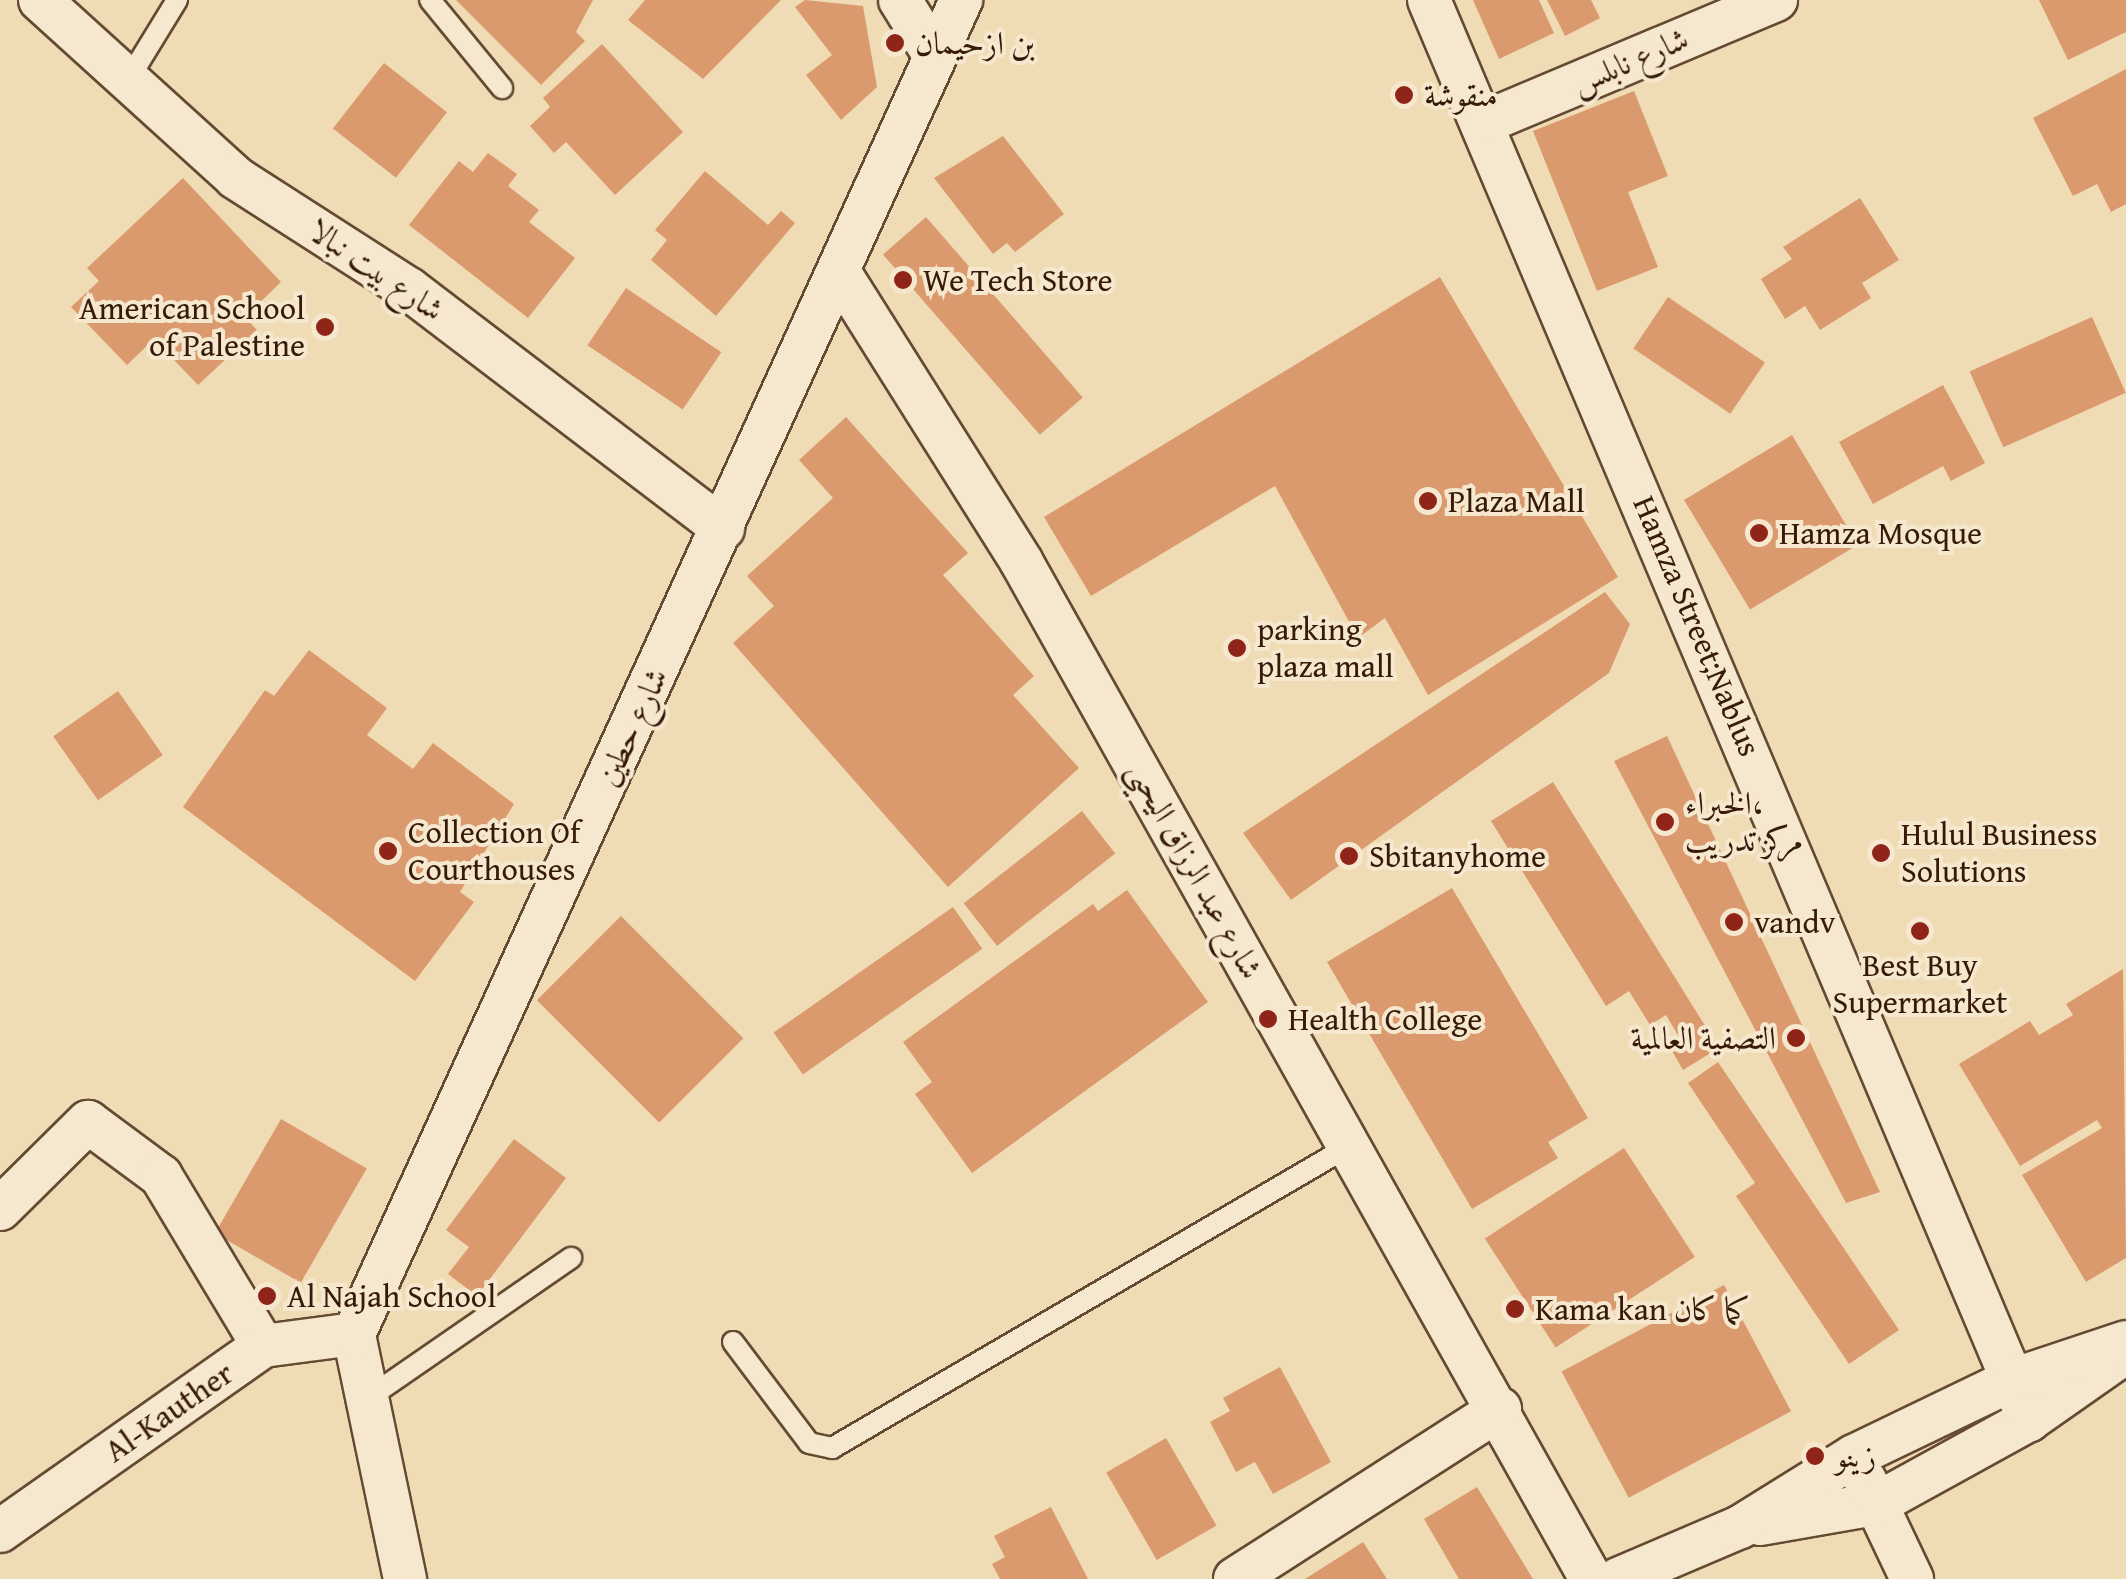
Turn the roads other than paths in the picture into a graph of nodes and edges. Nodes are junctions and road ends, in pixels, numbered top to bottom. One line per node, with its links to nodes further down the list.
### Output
1 (40, 0): 9 (street, شارع بيت نبالا)
2 (177, 0): 9 (lane)
3 (430, 0): 10 (lane)
4 (900, 0): 8 (street)
5 (961, 0): 8 (street, شارع حطين)
6 (1429, 0): 11 (street, Hamza Street;Nablus)
7 (1776, 0): 11 (street, شارع نابلس)
8 (934, 53): 12 (street, شارع حطين)
9 (128, 80): 13 (street, شارع بيت نبالا)
10 (502, 88)
11 (1484, 123): 22 (street, Hamza Street;Nablus)
12 (841, 275): 13 (street, شارع حطين); 14 (street, شارع عبد الرزاق اليحيى)
13 (723, 528): 17 (street, شارع حطين)
14 (1351, 1145): 18 (lane); 24 (street, شارع عبد الرزاق اليحيى)
15 (0, 1209): 20 (street)
16 (571, 1258): 23 (lane)
17 (354, 1334): 20 (street, Al-Kauther); 23 (street)
18 (733, 1342)
19 (2126, 1342): 22 (street)
20 (263, 1346): 29 (street, Al-Kauther)
21 (2126, 1351): 25 (street)
22 (2012, 1380): 25 (street, Hamza Street;Nablus); 26 (street)
23 (368, 1398): 30 (street)
24 (1500, 1409): 31 (street); 32 (street, شارع عبد الرزاق اليحيى)
25 (2029, 1420): 27 (street)
26 (1854, 1456): 27 (street); 28 (street)
27 (1876, 1504): 28 (street); 34 (street)
28 (1740, 1528): 33 (street)
29 (0, 1532)
30 (405, 1579)
31 (1235, 1579)
32 (1592, 1579)
33 (1618, 1579)
34 (1912, 1579)

